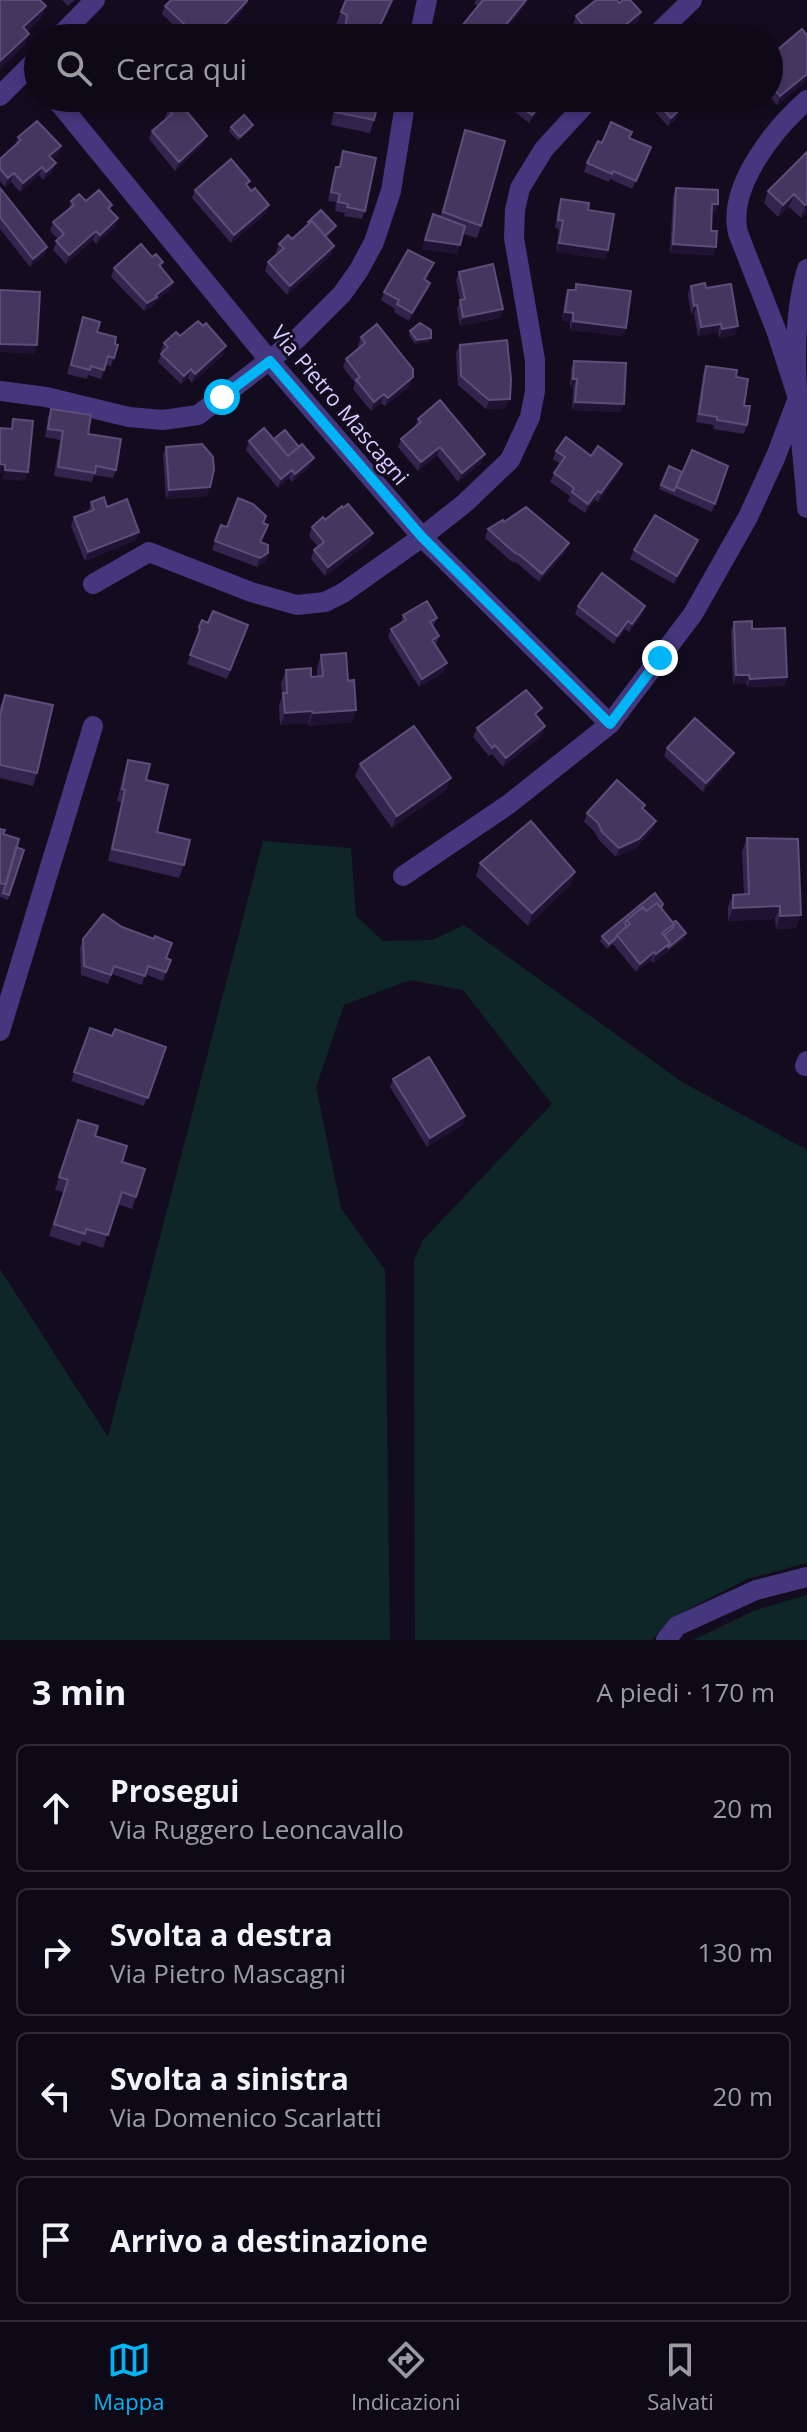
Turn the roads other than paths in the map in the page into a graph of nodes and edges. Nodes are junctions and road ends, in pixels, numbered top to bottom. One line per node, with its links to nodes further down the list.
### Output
1 (95, 0): 4 (street)
2 (427, 0): 5 (street)
3 (692, 0): 6 (street)
4 (72, 24)
5 (422, 24)
6 (667, 24)
7 (24, 76): 8 (street)
8 (0, 96)
9 (807, 100): 16 (street)
10 (66, 112): 14 (street, Via Pietro Mascagni)
11 (404, 112): 14 (street)
12 (578, 112): 18 (street)
13 (807, 269): 16 (street)
14 (270, 361): 15 (street); 18 (street, Via Pietro Mascagni)
15 (0, 391)
16 (798, 398): 17 (street); 20 (street)
17 (807, 508)
18 (422, 537): 19 (street); 20 (street, Via Pietro Mascagni)
19 (93, 584)
20 (610, 724): 22 (street)
21 (93, 726): 23 (street)
22 (403, 876)
23 (0, 1031)
24 (807, 1577): 25 (street)
25 (666, 1640)

